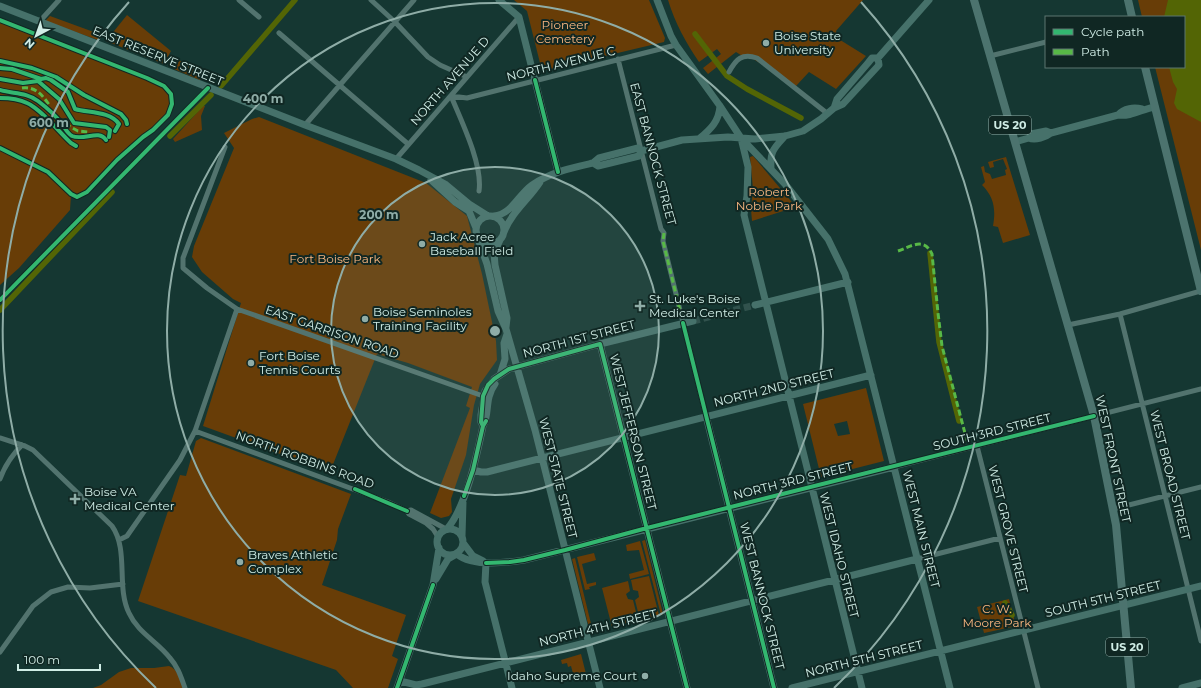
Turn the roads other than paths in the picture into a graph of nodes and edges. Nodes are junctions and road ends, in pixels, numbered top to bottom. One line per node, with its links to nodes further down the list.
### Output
1 (59, 0): 16 (street)
2 (239, 0): 14 (street)
3 (371, 0): 17 (street)
4 (414, 0): 17 (street)
5 (499, 0): 15 (street)
6 (657, 0): 20 (street)
7 (929, 0): 22 (street)
8 (970, 0): 12 (main road)
9 (974, 0): 12 (main road, US 20)
10 (1128, 0): 13 (main road)
11 (0, 6): 16 (street, EAST RESERVE STREET)
12 (977, 10): 21 (main road, US 20)
13 (1132, 16)
14 (259, 17)
15 (519, 17): 26 (street, NORTH AVENUE D); 28 (street)
16 (40, 21): 31 (street, EAST RESERVE STREET)
17 (396, 22): 26 (street); 29 (street)
18 (279, 33): 29 (street)
19 (1045, 42): 21 (street)
20 (676, 45): 23 (street, NORTH AVENUE C); 33 (street)
21 (990, 56): 41 (main road, US 20)
22 (878, 58): 27 (street); 30 (street)
23 (618, 60): 28 (street, NORTH AVENUE C); 44 (street, EAST BANNOCK STREET)
24 (1145, 68): 34 (main road)
25 (729, 72): 36 (street)
26 (466, 77): 32 (street, NORTH AVENUE D)
27 (868, 77): 30 (street); 35 (street)
28 (535, 80): 32 (street, NORTH AVENUE C); 48 (street)
29 (340, 85): 37 (street); 42 (street)
30 (847, 86): 35 (street)
31 (208, 88): 37 (street, EAST RESERVE STREET); 58 (street)
32 (451, 96): 42 (street, NORTH AVENUE D); 50 (street)
33 (720, 106): 39 (street); 40 (street)
34 (1155, 107): 41 (street); 57 (main road)
35 (834, 108): 36 (street)
36 (828, 114): 38 (street)
37 (305, 125): 45 (street, EAST RESERVE STREET)
38 (785, 136): 40 (street); 46 (street)
39 (700, 138): 40 (street); 44 (street)
40 (741, 138): 46 (street, WEST MAIN STREET); 59 (street, WEST IDAHO STREET)
41 (1015, 142): 65 (main road, WEST FRONT STREET / US 20)
42 (408, 144): 45 (street, NORTH AVENUE D)
43 (226, 147): 61 (street, EAST GARRISON ROAD)
44 (641, 151): 48 (street); 64 (street, EAST BANNOCK STREET)
45 (396, 159): 47 (street, EAST RESERVE STREET)
46 (771, 168): 56 (street, WEST MAIN STREET)
47 (419, 170): 51 (street, EAST RESERVE STREET); 52 (street, EAST RESERVE STREET)
48 (558, 172): 49 (street)
49 (541, 180): 51 (street); 53 (street)
50 (479, 191)
51 (491, 216): 52 (street); 53 (street)
52 (476, 228): 54 (street)
53 (504, 232): 55 (street)
54 (477, 236): 55 (street); 66 (street)
55 (500, 240): 66 (street)
56 (848, 282): 59 (street); 70 (street, WEST MAIN STREET)
57 (1201, 291): 62 (street)
58 (0, 300)
59 (766, 303): 60 (street); 73 (street, WEST IDAHO STREET)
60 (755, 305)
61 (237, 309): 72 (street, EAST GARRISON ROAD); 78 (street)
62 (1120, 314): 65 (street); 74 (street, WEST BROAD STREET)
63 (693, 321): 64 (street, NORTH 1ST STREET)
64 (683, 324): 67 (street, NORTH 1ST STREET); 75 (street, WEST BANNOCK STREET)
65 (1068, 325): 76 (main road, WEST FRONT STREET / US 20)
66 (506, 332): 68 (street, WEST STATE STREET); 69 (street)
67 (600, 344): 68 (street, NORTH 1ST STREET); 79 (street, WEST JEFFERSON STREET)
68 (517, 367): 69 (street, NORTH 1ST STREET); 83 (street, WEST STATE STREET)
69 (500, 374): 72 (street); 77 (street)
70 (871, 375): 73 (street, NORTH 2ND STREET); 84 (street, WEST MAIN STREET)
71 (1201, 389): 74 (street, SOUTH 3RD STREET)
72 (484, 396): 77 (street)
73 (789, 396): 75 (street, NORTH 2ND STREET); 87 (street, WEST IDAHO STREET)
74 (1142, 404): 76 (street, SOUTH 3RD STREET); 90 (street, WEST BROAD STREET)
75 (706, 416): 79 (street, NORTH 2ND STREET); 91 (street, WEST BANNOCK STREET)
76 (1094, 416): 82 (street, SOUTH 3RD STREET); 92 (main road, WEST FRONT STREET / US 20)
77 (483, 426): 85 (street)
78 (195, 431): 93 (street, NORTH ROBBINS ROAD); 99 (street)
79 (624, 437): 83 (street, NORTH 2ND STREET); 94 (street, WEST JEFFERSON STREET)
80 (0, 438): 81 (street)
81 (22, 445): 86 (street); 99 (street)
82 (977, 446): 84 (street, SOUTH 3RD STREET); 98 (street, WEST GROVE STREET)
83 (542, 458): 85 (street, NORTH 2ND STREET); 102 (street, WEST STATE STREET)
84 (894, 466): 87 (street, NORTH 3RD STREET); 104 (street, WEST MAIN STREET)
85 (473, 470): 89 (street)
86 (0, 480)
87 (812, 487): 91 (street, NORTH 3RD STREET); 106 (street, WEST IDAHO STREET)
88 (1201, 487): 90 (street)
89 (464, 496): 95 (street); 96 (street)
90 (1165, 496): 92 (street); 110 (street, WEST BROAD STREET)
91 (729, 508): 94 (street, NORTH 3RD STREET); 111 (street, WEST BANNOCK STREET)
92 (1113, 509): 112 (main road, WEST FRONT STREET / US 20)
93 (407, 511): 95 (street, NORTH ROBBINS ROAD); 97 (street, NORTH ROBBINS ROAD)
94 (647, 528): 102 (street, NORTH 3RD STREET); 113 (street, WEST JEFFERSON STREET)
95 (447, 529): 96 (street); 97 (street)
96 (462, 536): 100 (street)
97 (438, 537): 101 (street)
98 (1000, 538): 104 (street); 114 (street, WEST GROVE STREET)
99 (119, 540): 107 (street)
100 (464, 544): 103 (street); 105 (street)
101 (439, 548): 103 (street); 108 (street)
102 (565, 550): 105 (street, NORTH 3RD STREET); 116 (street, WEST STATE STREET)
103 (456, 554): 105 (street, NORTH 3RD STREET); 108 (street)
104 (917, 559): 106 (street, NORTH 4TH STREET); 117 (street, WEST MAIN STREET)
105 (486, 562): 119 (street)
106 (835, 580): 111 (street, NORTH 4TH STREET); 120 (street, WEST IDAHO STREET)
107 (123, 584): 118 (street); 124 (street)
108 (433, 585): 122 (street)
109 (1201, 586): 110 (street, SOUTH 5TH STREET)
110 (1188, 589): 112 (street, SOUTH 5TH STREET); 115 (street, WEST BROAD STREET)
111 (752, 600): 113 (street, NORTH 4TH STREET); 128 (street, WEST BANNOCK STREET)
112 (1123, 606): 114 (street, SOUTH 5TH STREET); 133 (main road, WEST FRONT STREET / US 20)
113 (670, 622): 116 (street, NORTH 4TH STREET); 127 (street, WEST JEFFERSON STREET)
114 (1023, 630): 117 (street, SOUTH 5TH STREET); 132 (street, WEST GROVE STREET)
115 (1201, 641)
116 (588, 642): 119 (street, NORTH 4TH STREET); 126 (street, WEST STATE STREET)
117 (940, 651): 120 (street, NORTH 5TH STREET); 131 (street, WEST MAIN STREET)
118 (0, 652)
119 (506, 663): 123 (street, NORTH 4TH STREET); 125 (street)
120 (858, 672): 129 (street, NORTH 5TH STREET); 130 (street, WEST IDAHO STREET)
121 (1201, 683): 134 (street)
122 (399, 684): 123 (street, NORTH 4TH STREET)
123 (423, 686)
124 (185, 688)
125 (512, 688)
126 (600, 688)
127 (687, 688)
128 (774, 688)
129 (792, 688)
130 (862, 688)
131 (950, 688)
132 (1038, 688)
133 (1131, 688)
134 (1182, 688)

